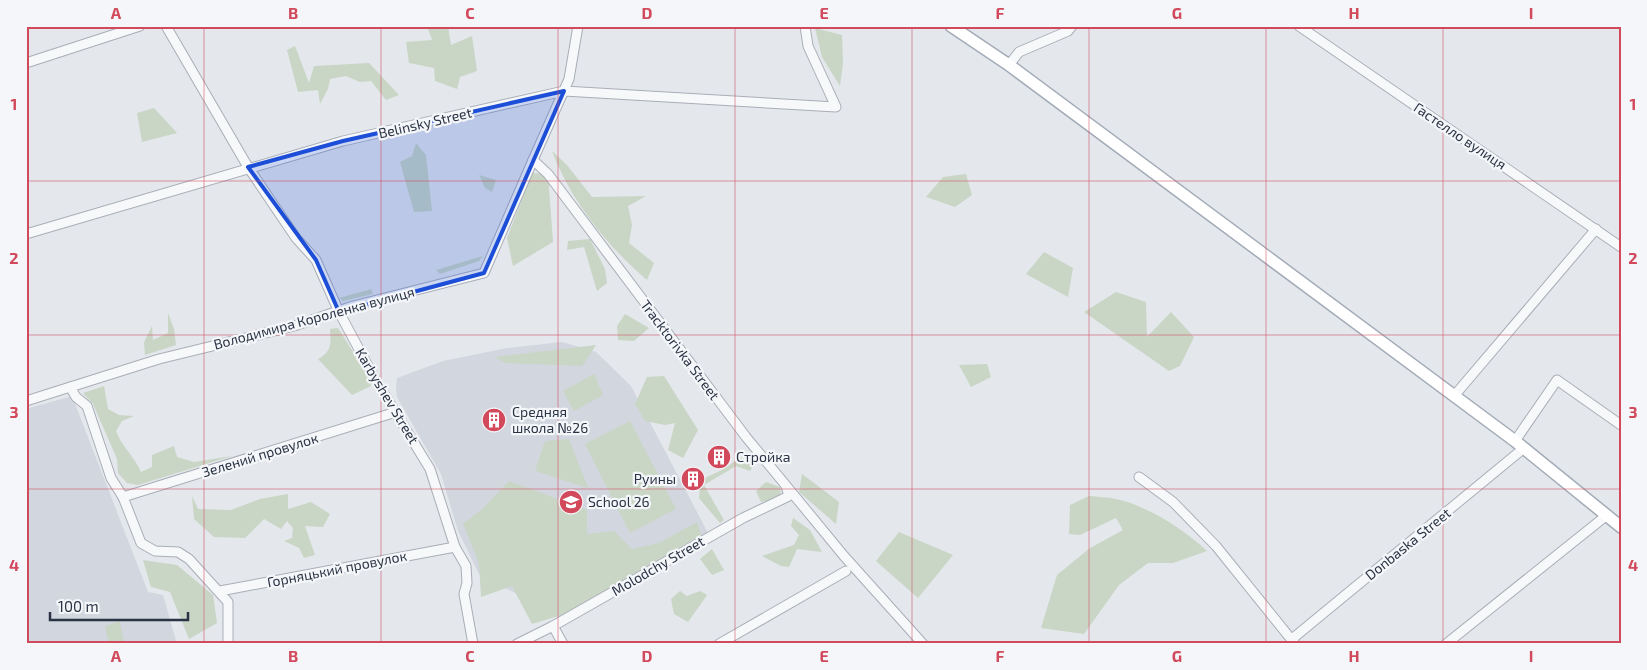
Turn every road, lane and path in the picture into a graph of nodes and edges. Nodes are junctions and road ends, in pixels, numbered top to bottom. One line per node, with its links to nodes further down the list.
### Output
1 (140, 26): 8 (street)
2 (166, 26): 12 (street, Karbyshev Street)
3 (578, 26): 10 (street)
4 (805, 26): 10 (street, Belinsky Street)
5 (952, 26): 9 (main road)
6 (1072, 26): 9 (street)
7 (1299, 26): 13 (street, Гастелло вулиця)
8 (26, 63)
9 (1009, 65): 18 (main road)
10 (564, 91): 11 (street); 12 (street, Belinsky Street)
11 (533, 160): 16 (street, Володимира Короленка вулиця); 24 (street, Tracktorivka Street)
12 (248, 167): 14 (street, Belinsky Street); 16 (street, Karbyshev Street)
13 (1596, 229): 15 (street, Гастелло вулиця); 18 (street)
14 (26, 234)
15 (1621, 247)
16 (339, 312): 17 (street, Володимира Короленка вулиця); 20 (street, Karbyshev Street)
17 (70, 387): 19 (street, Володимира Короленка вулиця); 25 (street)
18 (1454, 396): 22 (main road)
19 (26, 401)
20 (396, 412): 25 (street, Зелений провулок); 28 (street, Karbyshev Street)
21 (1621, 425): 22 (street, Donbaska Street)
22 (1520, 444): 26 (main road); 32 (street, Donbaska Street)
23 (1139, 477): 32 (street)
24 (785, 483): 31 (street, Molodchy Street); 33 (street, Tracktorivka Street)
25 (123, 497): 30 (street)
26 (1607, 515): 27 (main road); 39 (street)
27 (1621, 527)
28 (455, 547): 30 (street, Горняцький провулок); 35 (street, Karbyshev Street)
29 (846, 571): 38 (street)
30 (220, 591): 34 (street)
31 (553, 626): 36 (street, Molodchy Street); 37 (street)
32 (1294, 642)
33 (920, 643)
34 (228, 644)
35 (473, 644)
36 (517, 644)
37 (563, 644)
38 (719, 644)
39 (1446, 644)

